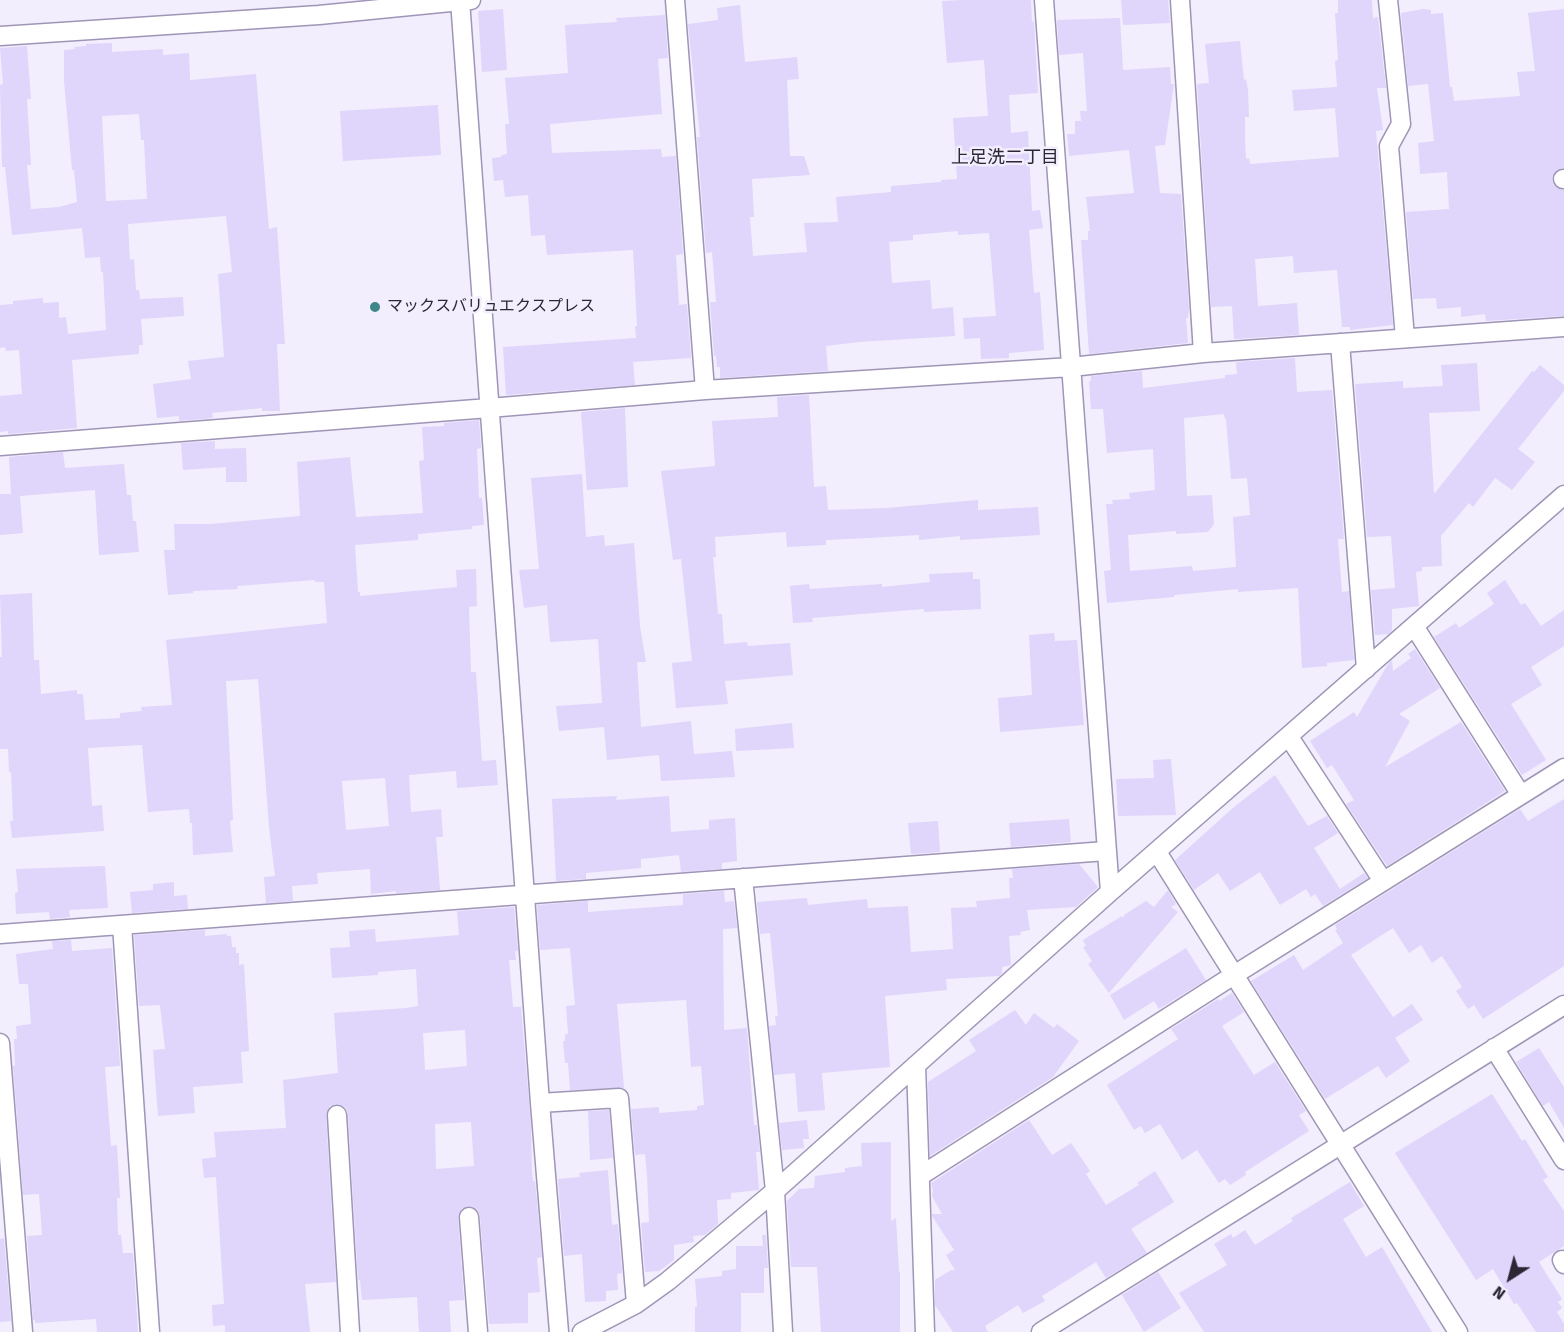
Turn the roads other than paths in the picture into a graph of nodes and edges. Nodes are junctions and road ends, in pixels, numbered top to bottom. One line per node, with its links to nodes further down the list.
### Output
1 (464, 0): 6 (street); 14 (street)
2 (675, 0): 13 (street)
3 (1044, 0): 12 (street)
4 (1179, 0): 11 (street)
5 (1388, 0): 9 (street)
6 (318, 7): 7 (street)
7 (0, 36)
8 (1564, 327): 9 (street)
9 (1405, 338): 10 (street)
10 (1340, 343): 11 (street); 18 (street)
11 (1203, 353): 12 (street)
12 (1071, 367): 13 (street); 22 (street)
13 (705, 390): 14 (street)
14 (489, 408): 15 (street); 27 (street)
15 (0, 446)
16 (1564, 495): 17 (street)
17 (1414, 626): 18 (street); 21 (street)
18 (1366, 669): 19 (street)
19 (1289, 737): 23 (street); 25 (street)
20 (1564, 768): 21 (street)
21 (1521, 795): 25 (street)
22 (1106, 851): 24 (street); 26 (street)
23 (1157, 852): 26 (street); 30 (street)
24 (743, 878): 27 (street); 40 (street)
25 (1383, 881): 30 (street)
26 (1110, 892): 34 (street)
27 (525, 895): 28 (street); 35 (street)
28 (122, 925): 29 (street); 44 (street)
29 (0, 934)
30 (1234, 975): 37 (street); 39 (street)
31 (1564, 1005): 33 (street)
32 (0, 1043): 43 (street)
33 (1494, 1048): 37 (street); 38 (street)
34 (916, 1065): 39 (street); 40 (street)
35 (540, 1103): 42 (street); 47 (street)
36 (337, 1115): 45 (street)
37 (1340, 1143): 51 (street); 52 (street)
38 (1564, 1160)
39 (920, 1176): 50 (street)
40 (776, 1191): 42 (street); 49 (street)
41 (469, 1217): 46 (street)
42 (636, 1304): 48 (street)
43 (23, 1332)
44 (150, 1332)
45 (350, 1332)
46 (478, 1332)
47 (559, 1332)
48 (582, 1332)
49 (783, 1332)
50 (925, 1332)
51 (1041, 1332)
52 (1458, 1332)

